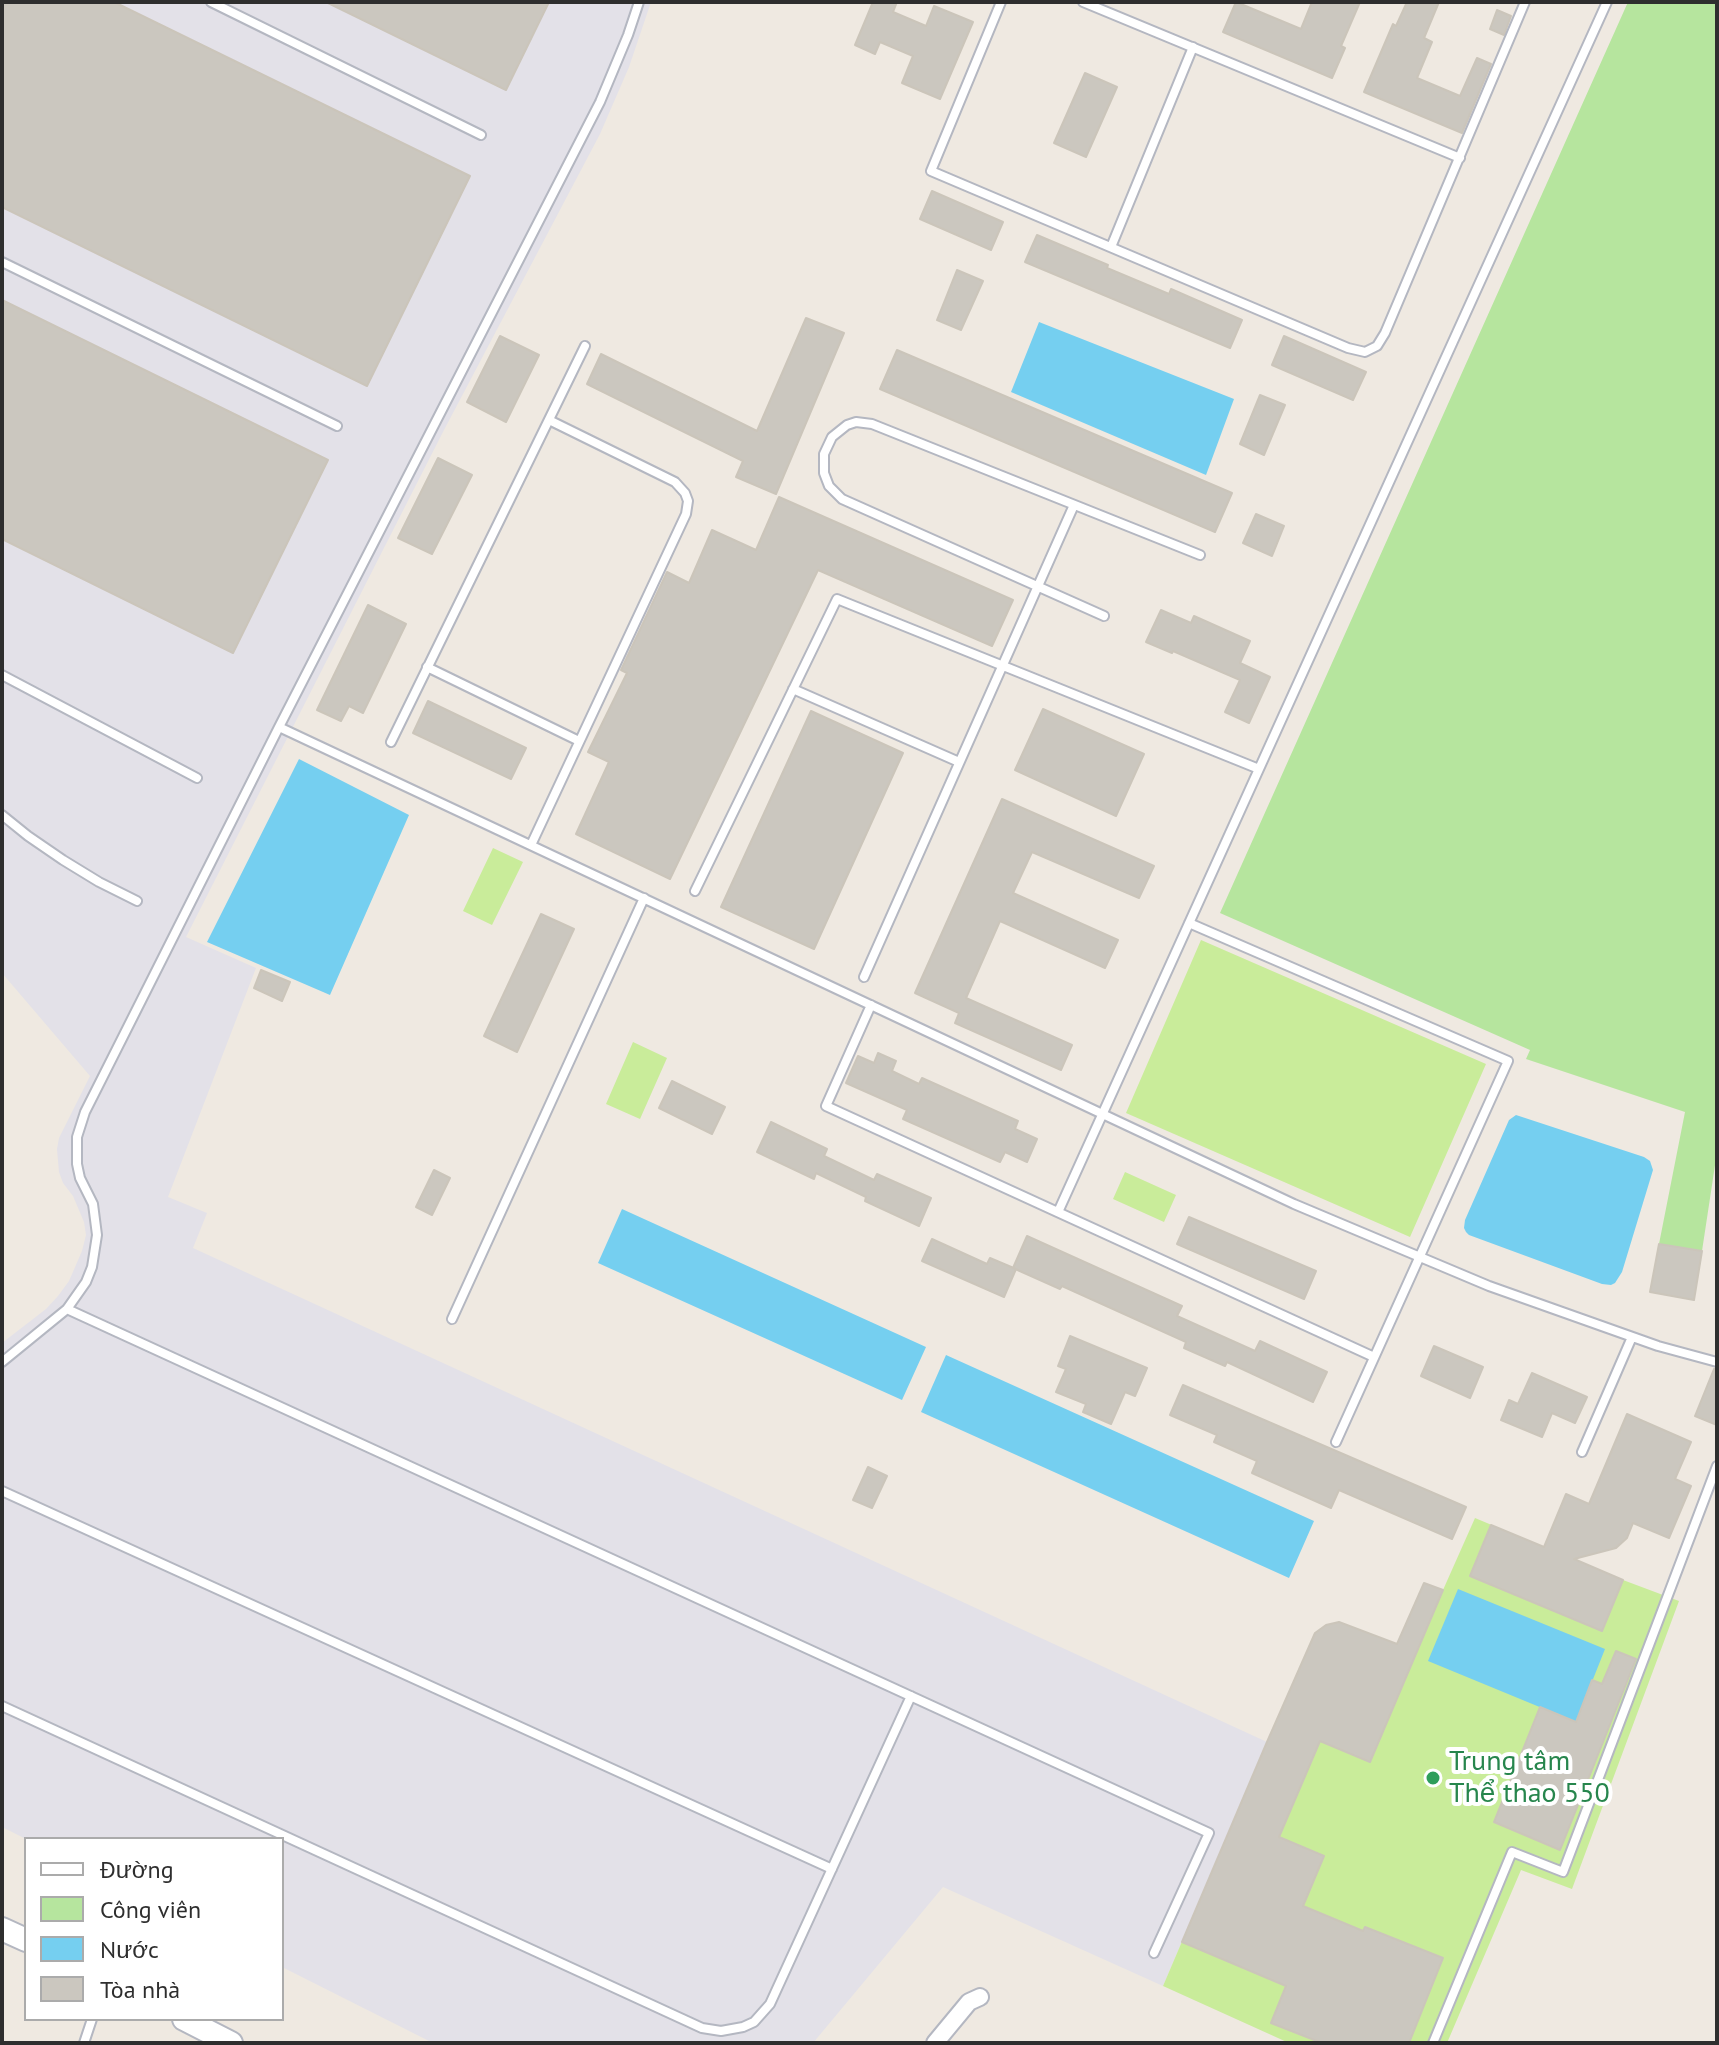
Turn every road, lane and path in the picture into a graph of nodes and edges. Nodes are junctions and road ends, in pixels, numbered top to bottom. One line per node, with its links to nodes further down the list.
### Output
1 (211, 2): 8 (lane)
2 (639, 2): 23 (lane)
3 (1001, 2): 10 (lane)
4 (1083, 2): 7 (lane)
5 (1525, 2): 9 (lane)
6 (1607, 2): 27 (lane)
7 (1193, 47): 9 (lane); 10 (lane)
8 (481, 135)
9 (1460, 158): 10 (lane)
10 (1111, 247)
11 (2, 262): 14 (lane)
12 (585, 346): 13 (lane)
13 (549, 420): 20 (lane); 24 (lane)
14 (337, 426)
15 (1074, 505): 16 (lane); 17 (lane); 17 (lane)
16 (1200, 555)
17 (1038, 587): 18 (lane); 19 (lane)
18 (1104, 616)
19 (1002, 666): 22 (lane); 26 (lane); 27 (lane)
20 (427, 667): 24 (lane); 25 (lane)
21 (2, 675): 28 (lane)
22 (793, 689): 26 (lane); 31 (lane)
23 (279, 727): 30 (lane); 40 (lane)
24 (579, 741): 30 (lane)
25 (391, 742)
26 (959, 762): 35 (lane)
27 (1259, 769): 34 (lane)
28 (197, 778)
29 (2, 815): 33 (lane)
30 (531, 845): 32 (lane)
31 (695, 891)
32 (644, 898): 36 (lane); 41 (lane)
33 (137, 901)
34 (1189, 923): 37 (lane); 39 (lane)
35 (864, 977)
36 (871, 1005): 37 (lane); 38 (lane)
37 (1103, 1114): 38 (lane); 39 (lane)
38 (1058, 1212): 43 (lane)
39 (1419, 1258): 42 (lane); 43 (lane)
40 (67, 1309): 44 (lane); 50 (lane)
41 (452, 1319)
42 (1632, 1337): 45 (lane); 47 (lane)
43 (1374, 1357): 46 (lane)
44 (2, 1362)
45 (1717, 1362)
46 (1336, 1442)
47 (1582, 1452)
48 (1717, 1466): 62 (lane)
49 (2, 1491): 52 (lane)
50 (911, 1696): 52 (lane); 55 (lane)
51 (2, 1706): 52 (lane)
52 (832, 1869)
53 (2, 1929): 54 (main road)
54 (24, 1939)
55 (1154, 1953)
56 (980, 1997): 61 (street)
57 (91, 2021): 59 (lane)
58 (188, 2021): 60 (main road)
59 (84, 2043)
60 (231, 2043)
61 (935, 2043)
62 (1433, 2043)

